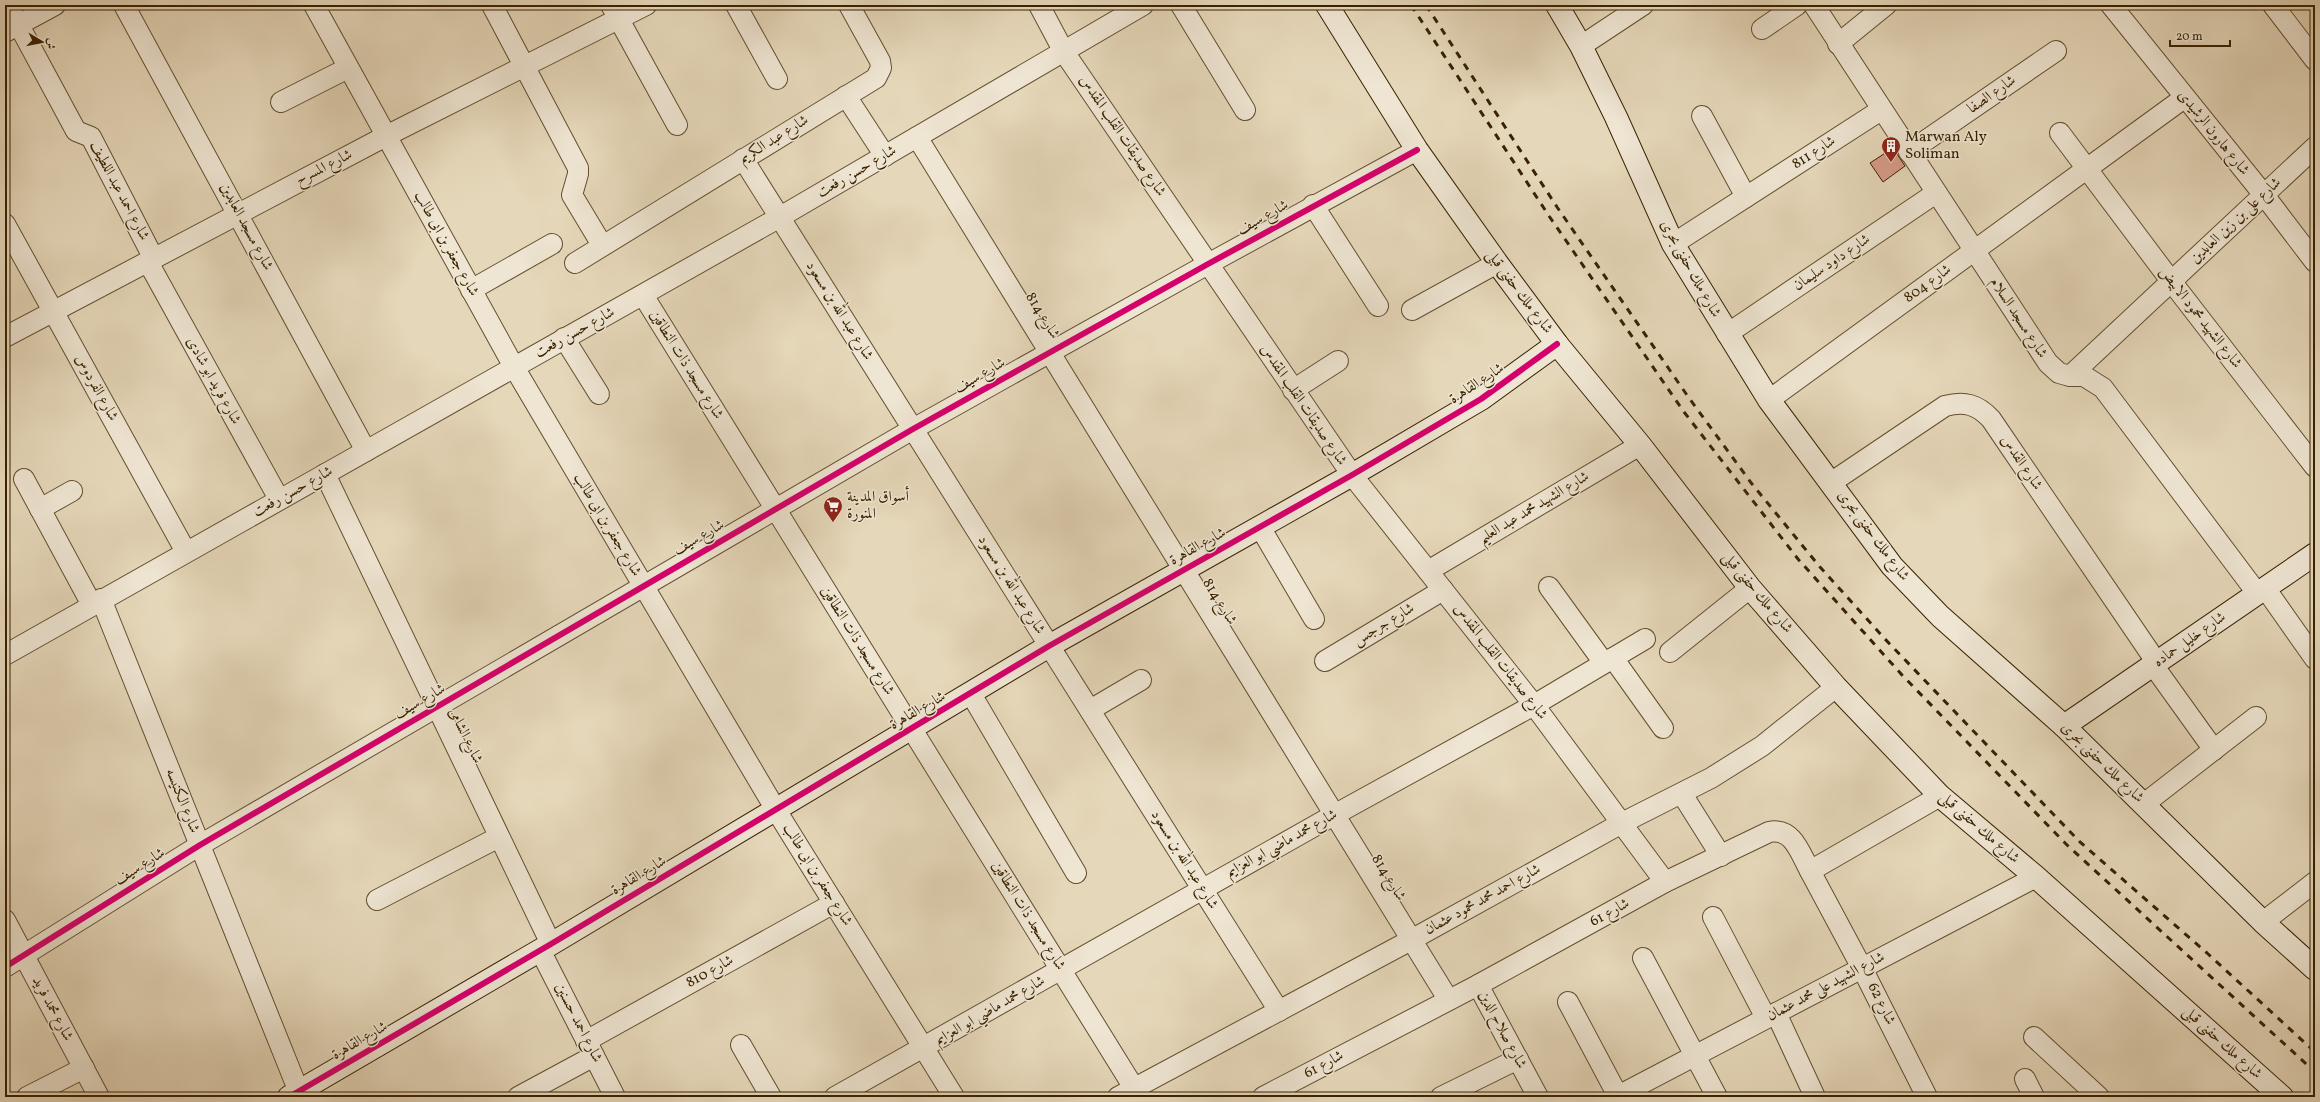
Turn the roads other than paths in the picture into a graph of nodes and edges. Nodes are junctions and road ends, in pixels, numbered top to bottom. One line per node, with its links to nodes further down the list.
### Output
1 (8, 5): 21 (street, شارع احمد عبد اللطيف)
2 (55, 5): 21 (street)
3 (124, 5): 51 (street, شارع مسجد العابدين)
4 (314, 5): 29 (street, شارع جعفر بن ابى طالب)
5 (492, 5): 28 (street)
6 (646, 5): 20 (street, شارع المسرح)
7 (736, 5): 30 (street)
8 (850, 5): 31 (street, شارع عبد الكريم)
9 (1039, 5): 26 (street, شارع صديقات القلب المقدس)
10 (1142, 5): 26 (street, شارع حسن رفعت)
11 (1181, 5): 34 (street)
12 (1327, 5): 42 (street, شارع ملك حفنى قبلى)
13 (1557, 5): 24 (street, شارع ملك حفنى بحرى)
14 (1643, 5): 24 (street)
15 (1797, 5): 22 (street)
16 (1814, 5): 23 (street, شارع مسجد السلام)
17 (1886, 5): 23 (street)
18 (2111, 5): 32 (street, شارع هارون الرشيدى)
19 (2273, 5): 27 (street)
20 (615, 12): 28 (street, شارع المسرح); 37 (street)
21 (12, 28): 58 (street, شارع احمد عبد اللطيف)
22 (1762, 29)
23 (1838, 44): 35 (street, شارع مسجد السلام)
24 (1581, 46): 55 (street, شارع ملك حفنى بحرى)
25 (2056, 51): 43 (street, شارع الصفا)
26 (1064, 52): 40 (street, شارع حسن رفعت); 62 (street, شارع صديقات القلب المقدس)
27 (2315, 60)
28 (525, 66): 39 (street, شارع المسرح); 56 (street)
29 (348, 68): 33 (street); 39 (street, شارع جعفر بن ابى طالب)
30 (777, 79)
31 (846, 96): 44 (street); 45 (street, شارع عبد الكريم)
32 (2184, 98): 46 (street, شارع 804); 48 (street, شارع هارون الرشيدى)
33 (281, 102)
34 (1245, 110)
35 (1881, 110): 43 (street, شارع مسجد السلام); 49 (street, شارع 811)
36 (1702, 116): 49 (street)
37 (677, 125)
38 (2060, 132): 46 (street)
39 (386, 136): 51 (street, شارع المسرح); 64 (street, شارع جعفر بن ابى طالب)
40 (917, 137): 44 (street, شارع حسن رفعت); 73 (street, شارع 814)
41 (2315, 147): 48 (street, شارع على بن زين العابدين)
42 (1417, 150): 50 (street, شارع سيف); 61 (street, شارع ملك حفنى قبلى)
43 (1909, 152): 47 (street, شارع مسجد السلام)
44 (885, 156): 52 (street, شارع حسن رفعت)
45 (743, 159): 52 (street, شارع عبد الله بن مسعود); 56 (street, شارع عبد الكريم)
46 (2086, 168): 57 (street, شارع 804); 63 (street, شارع الشهيد محمود الابيض)
47 (1936, 193): 57 (street, شارع مسجد السلام); 69 (street, شارع داود سليمان)
48 (2264, 195): 59 (street, شارع هارون الرشيدى); 63 (street, شارع على بن زين العابدين)
49 (1746, 197): 55 (street, شارع 811)
50 (1313, 206): 62 (street, شارع سيف); 66 (street)
51 (238, 213): 58 (street, شارع المسرح); 82 (street, شارع مسجد العابدين)
52 (780, 217): 65 (street, شارع حسن رفعت); 80 (street, شارع عبد الله بن مسعود)
53 (5, 224): 68 (street, شارع الفردوس)
54 (552, 244): 64 (street)
55 (1672, 244): 69 (street, شارع ملك حفنى بحرى)
56 (602, 245): 60 (street, شارع عبد الكريم)
57 (1974, 251): 76 (street, شارع مسجد السلام); 79 (street, شارع 804)
58 (151, 260): 68 (street, شارع المسرح); 89 (street, شارع فريد ابو شادى)
59 (2315, 262)
60 (575, 263)
61 (1497, 263): 67 (street); 72 (street, شارع ملك حفنى قبلى)
62 (1208, 264): 73 (street, شارع سيف); 77 (street, شارع صديقات القلب المقدس)
63 (2171, 281): 76 (street, شارع على بن زين العابدين); 83 (street, شارع الشهيد محمود الابيض)
64 (471, 290): 75 (street, شارع جعفر بن ابى طالب)
65 (643, 295): 71 (street, شارع حسن رفعت); 91 (street, شارع مسجد ذات النطاقين)
66 (1378, 306)
67 (1412, 310)
68 (54, 312): 70 (street, شارع المسرح); 93 (street, شارع الفردوس)
69 (1727, 334): 79 (street, شارع ملك حفنى بحرى)
70 (5, 337)
71 (564, 338): 75 (street, شارع حسن رفعت); 78 (street)
72 (1557, 344): 81 (street, شارع ملك حفنى قبلى); 85 (street, شارع القاهرة)
73 (1049, 352): 80 (street, شارع سيف); 95 (street, شارع 814)
74 (1338, 361): 77 (street)
75 (514, 367): 82 (street, شارع حسن رفعت); 97 (street, شارع جعفر بن ابى طالب)
76 (2070, 376): 101 (street, شارع مسجد السلام)
77 (1293, 390): 85 (street, شارع صديقات القلب المقدس)
78 (599, 394)
79 (1769, 400): 87 (street, شارع ملك حفنى بحرى)
80 (913, 429): 91 (street, شارع سيف); 105 (street, شارع عبد الله بن مسعود)
81 (1640, 445): 96 (street, شارع الشهيد محمد عبد العليم); 99 (street, شارع ملك حفنى قبلى)
82 (366, 451): 84 (street, شارع حسن رفعت)
83 (2315, 467)
84 (325, 474): 89 (street, شارع حسن رفعت); 116 (street, شارع الشامى)
85 (1352, 476): 92 (street, شارع القاهرة); 96 (street, شارع صديقات القلب المقدس)
86 (24, 479): 90 (street, شارع الكنيسه)
87 (1832, 482): 111 (street, شارع القدس); 119 (street, شارع ملك حفنى بحرى)
88 (72, 491): 90 (street)
89 (279, 500): 93 (street, شارع حسن رفعت)
90 (40, 509): 102 (street, شارع الكنيسه)
91 (775, 509): 97 (street, شارع سيف); 121 (street, شارع مسجد ذات النطاقين)
92 (1260, 527): 95 (street, شارع القاهرة); 103 (street)
93 (186, 552): 102 (street, شارع حسن رفعت)
94 (2315, 554): 101 (street, شارع خليل حماده)
95 (1183, 570): 105 (street, شارع القاهرة); 127 (street, شارع 814)
96 (1428, 571): 100 (street, شارع صديقات القلب المقدس)
97 (643, 585): 116 (street, شارع سيف); 126 (street, شارع جعفر بن ابى طالب)
98 (1549, 588): 110 (street)
99 (1750, 588): 106 (street); 113 (street, شارع ملك حفنى قبلى)
100 (1443, 590): 109 (street, شارع جرجس); 115 (street, شارع صديقات القلب المقدس)
101 (2261, 591): 108 (street, شارع مسجد السلام); 111 (street, شارع خليل حماده)
102 (97, 602): 107 (street, شارع حسن رفعت); 130 (street, شارع الكنيسه)
103 (1314, 619)
104 (1645, 639): 110 (street, شارع محمد ماضي ابو العزايم)
105 (1049, 646): 114 (street, شارع القاهرة); 117 (street, شارع عبد الله بن مسعود)
106 (1670, 652)
107 (5, 655)
108 (2315, 659)
109 (1325, 661)
110 (1609, 661): 115 (street, شارع محمد ماضي ابو العزايم); 120 (street)
111 (2155, 664): 119 (street, شارع خليل حماده); 122 (street, شارع القدس)
112 (1141, 680): 117 (street)
113 (1836, 687): 123 (street, شارع احمد محمد محمود عثمان); 124 (street, شارع ملك حفنى قبلى)
114 (972, 694): 121 (street, شارع القاهرة); 133 (street)
115 (1534, 705): 127 (street, شارع محمد ماضي ابو العزايم); 128 (street, شارع صديقات القلب المقدس)
116 (437, 708): 129 (street, شارع الشامى); 130 (street, شارع سيف)
117 (1090, 710): 137 (street, شارع عبد الله بن مسعود)
118 (2256, 717): 122 (street)
119 (2064, 726): 125 (street, شارع ملك حفنى بحرى)
120 (1663, 728)
121 (912, 729): 126 (street, شارع القاهرة); 150 (street, شارع مسجد ذات النطاقين)
122 (2214, 750): 125 (street)
123 (1682, 794): 128 (street, شارع احمد محمد محمود عثمان); 131 (street)
124 (1940, 796): 132 (street); 134 (street, شارع ملك حفنى قبلى)
125 (2144, 804): 142 (street, شارع ملك حفنى بحرى)
126 (776, 810): 139 (street, شارع جعفر بن ابى طالب); 144 (street, شارع القاهرة)
127 (1334, 815): 137 (street, شارع محمد ماضي ابو العزايم); 143 (street, شارع 814)
128 (1622, 823): 135 (street, شارع صديقات القلب المقدس); 143 (street, شارع احمد محمد محمود عثمان)
129 (499, 837): 138 (street); 144 (street, شارع الشامى)
130 (200, 845): 145 (street, شارع سيف); 167 (street, شارع الكنيسه)
131 (1721, 856): 132 (street, شارع 61); 135 (street, شارع 61)
132 (1810, 871): 148 (street, شارع 62)
133 (1076, 873)
134 (2036, 877): 148 (street, شارع الشهيد على محمد عثمان); 166 (street, شارع ملك حفنى قبلى)
135 (1665, 882): 151 (street, شارع 61)
136 (2315, 882): 142 (street)
137 (1203, 889): 150 (street, شارع محمد ماضي ابو العزايم); 154 (street, شارع عبد الله بن مسعود)
138 (377, 900)
139 (834, 903): 158 (street, شارع جعفر بن ابى طالب); 159 (street, شارع 810)
140 (1713, 917): 155 (street)
141 (5, 920): 145 (street, شارع محمد فريد)
142 (2263, 922): 149 (street, شارع ملك حفنى بحرى)
143 (1411, 940): 152 (street, شارع 814); 154 (street, شارع احمد محمد محمود عثمان)
144 (546, 947): 159 (street, شارع احمد حسنين); 167 (street, شارع القاهرة)
145 (24, 955): 147 (street, شارع سيف); 162 (street, شارع محمد فريد)
146 (1643, 958): 160 (street)
147 (5, 967)
148 (1862, 968): 155 (street, شارع الشهيد على محمد عثمان); 181 (street, شارع 62)
149 (2315, 969)
150 (1061, 970): 158 (street, شارع محمد ماضي ابو العزايم); 165 (street, شارع مسجد ذات النطاقين)
151 (1478, 985): 152 (street, شارع 61); 161 (street, شارع صلاح الدين)
152 (1448, 999): 175 (street, شارع 61)
153 (1568, 1002): 178 (street)
154 (1279, 1011): 165 (street, شارع احمد محمد محمود عثمان)
155 (1771, 1016): 160 (street, شارع الشهيد على محمد عثمان); 180 (street)
156 (2034, 1037): 183 (street)
157 (741, 1045): 172 (street)
158 (925, 1048): 173 (street, شارع محمد ماضي ابو العزايم); 174 (street, شارع جعفر بن ابى طالب)
159 (590, 1049): 170 (street, شارع 810); 171 (street, شارع احمد حسنين)
160 (1696, 1055): 164 (street, شارع الشهيد على محمد عثمان); 179 (street)
161 (1518, 1059): 176 (street); 177 (street, شارع صلاح الدين)
162 (84, 1068): 168 (street); 169 (street, شارع محمد فريد)
163 (2025, 1079): 182 (street)
164 (1645, 1090): 178 (street, شارع الشهيد على محمد عثمان)
165 (1126, 1093)
166 (2274, 1094)
167 (296, 1095)
168 (27, 1097)
169 (99, 1097)
170 (518, 1097)
171 (615, 1097)
172 (771, 1097)
173 (835, 1097)
174 (954, 1097)
175 (1263, 1097)
176 (1441, 1097)
177 (1538, 1097)
178 (1617, 1097)
179 (1717, 1097)
180 (1815, 1097)
181 (1926, 1097)
182 (2034, 1097)
183 (2100, 1097)

